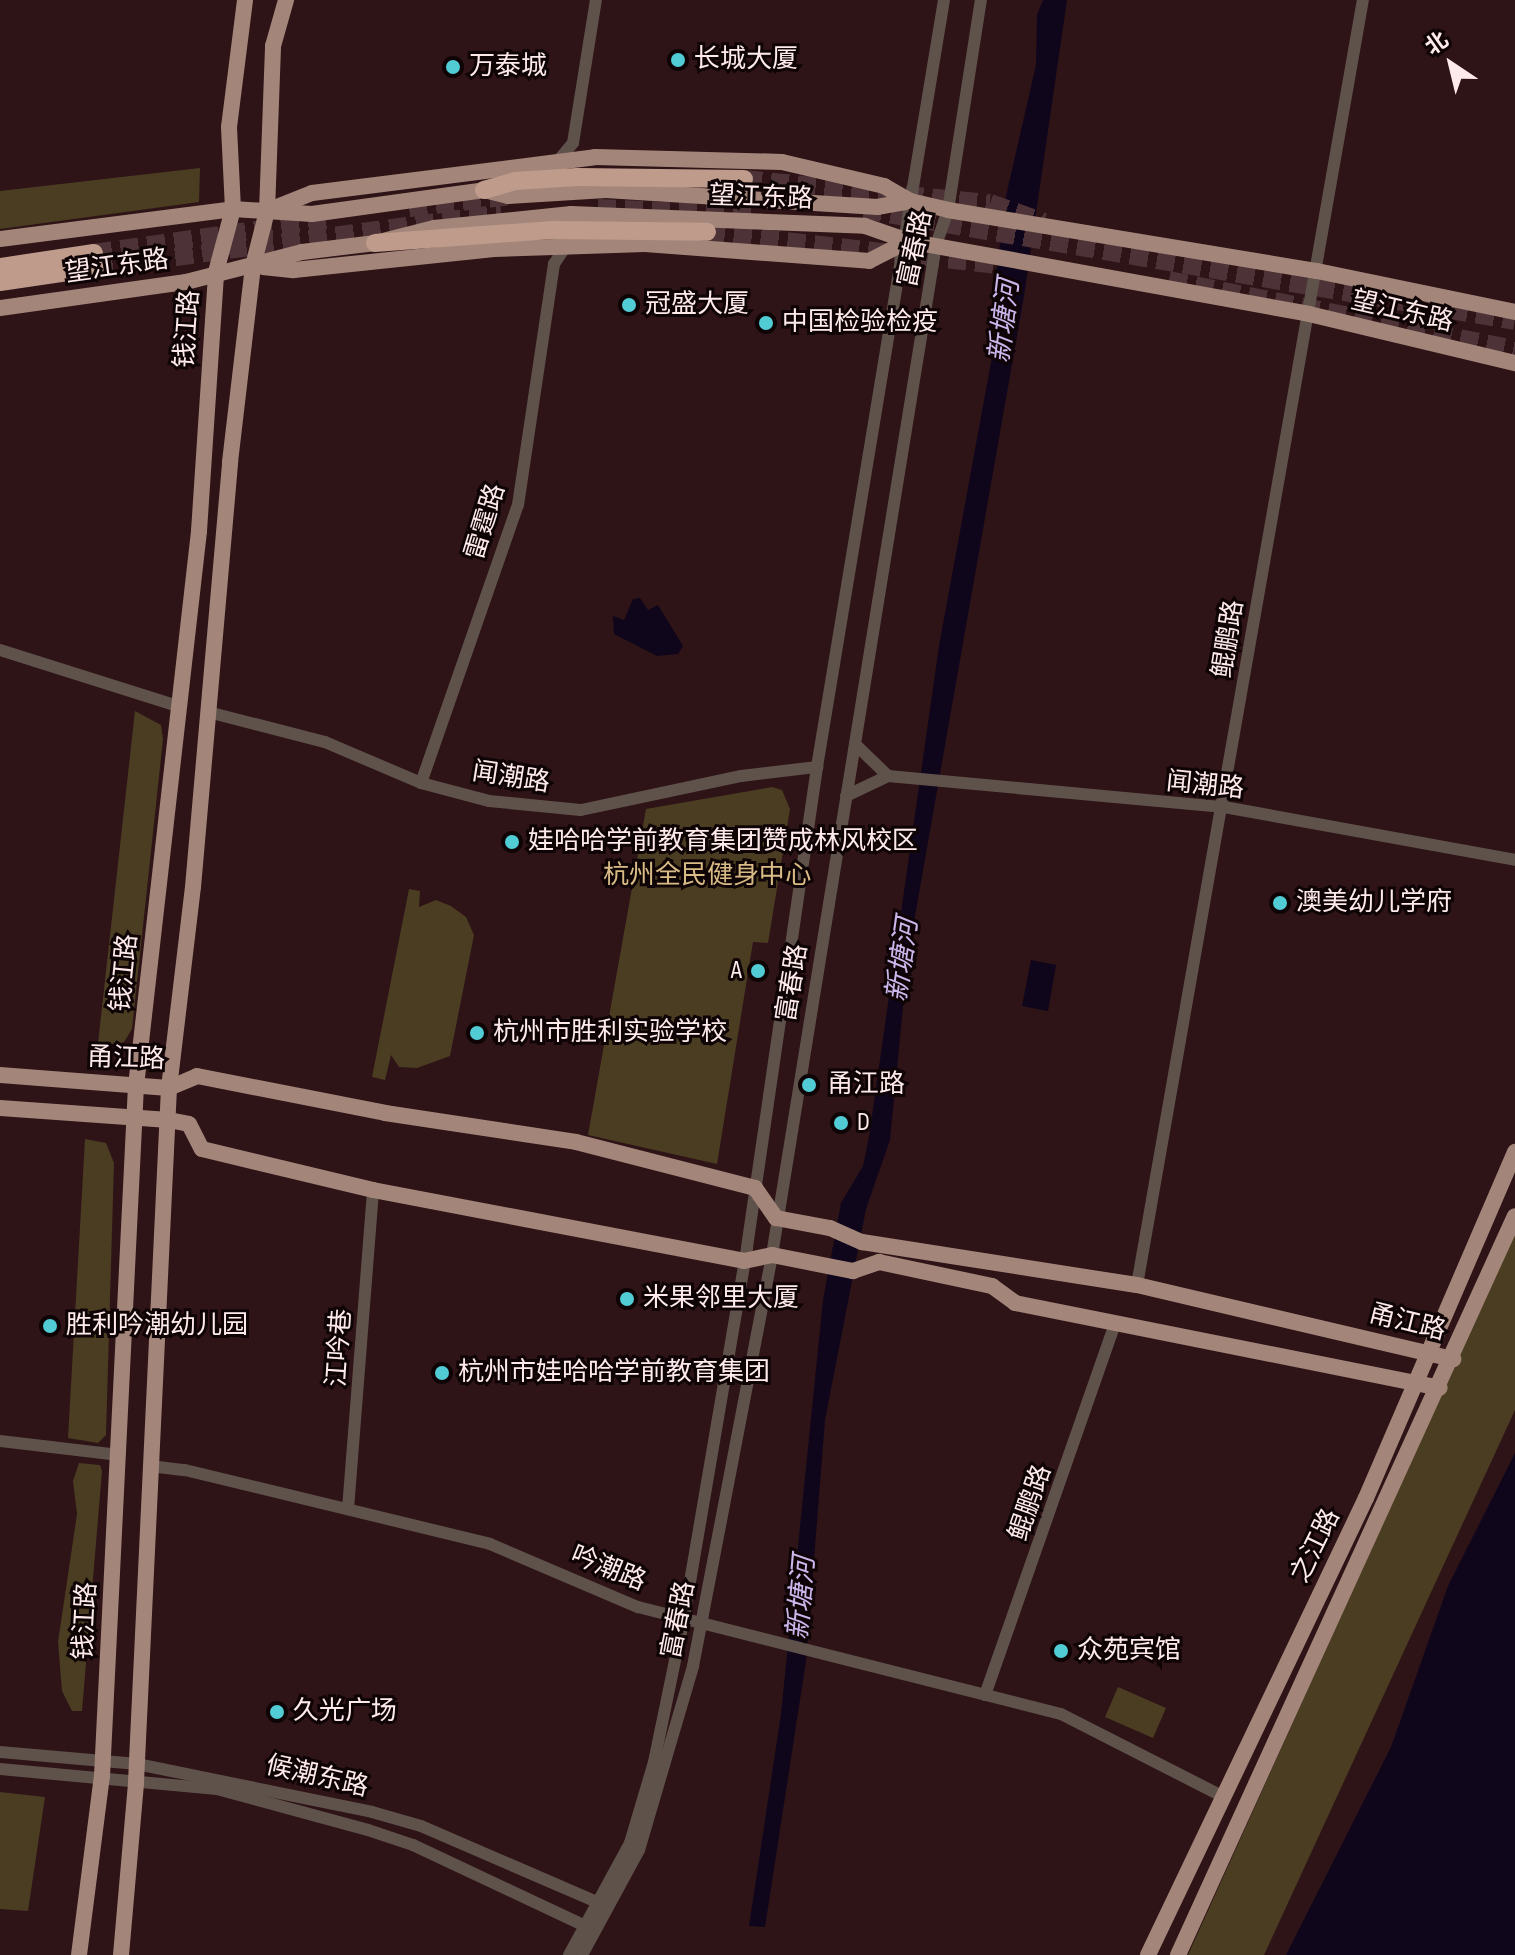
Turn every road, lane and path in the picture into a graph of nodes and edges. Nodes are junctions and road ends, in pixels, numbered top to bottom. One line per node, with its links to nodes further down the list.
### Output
1 (245, 0): 13 (main road, 钱江路)
2 (286, 0): 15 (main road)
3 (596, 0): 7 (street)
4 (944, 0): 12 (street, 富春路)
5 (981, 0): 14 (street, 富春路)
6 (1363, 0): 26 (street, 鲲鹏路)
7 (573, 143): 8 (street); 9 (street)
8 (595, 157): 9 (main road); 12 (main road)
9 (557, 162): 15 (main road)
10 (744, 179): 11 (highway)
11 (484, 190): 12 (main road, 望江东路); 15 (main road, 望江东路)
12 (910, 201): 14 (main road, 望江东路); 18 (street, 富春路)
13 (233, 209): 15 (main road, 望江东路); 17 (main road, 望江东路); 27 (main road, 钱江路)
14 (948, 210): 20 (street, 富春路); 26 (main road, 望江东路)
15 (267, 211): 24 (main road)
16 (707, 232): 19 (highway)
17 (0, 239)
18 (908, 241): 19 (main road, 望江东路); 20 (main road, 望江东路); 21 (main road); 37 (street, 富春路)
19 (375, 243): 24 (main road, 望江东路)
20 (936, 245): 31 (main road, 望江东路); 36 (street, 富春路)
21 (566, 246): 22 (main road); 23 (street, 雷霆路)
22 (539, 247): 23 (street); 24 (main road)
23 (554, 264): 39 (street, 雷霆路)
24 (253, 266): 27 (main road, 望江东路); 35 (main road)
25 (0, 267): 28 (highway)
26 (1317, 271): 30 (main road, 望江东路); 31 (street, 鲲鹏路)
27 (216, 272): 29 (main road, 望江东路); 34 (main road, 钱江路)
28 (0, 282)
29 (4, 310)
30 (1515, 312)
31 (1309, 314): 32 (main road, 望江东路); 41 (street, 鲲鹏路)
32 (1515, 363)
33 (0, 650): 34 (street)
34 (178, 706): 44 (main road, 钱江路)
35 (208, 712): 39 (street, 闻潮路); 45 (main road)
36 (855, 744): 38 (street); 40 (street, 富春路)
37 (817, 767): 39 (street, 闻潮路); 50 (street, 富春路)
38 (888, 776): 40 (street); 41 (street, 闻潮路)
39 (421, 783)
40 (846, 796): 53 (street, 富春路)
41 (1224, 807): 42 (street, 闻潮路); 56 (street, 鲲鹏路)
42 (1515, 860)
43 (0, 1075): 44 (main road, 甬江路)
44 (136, 1086): 45 (main road, 甬江路); 47 (main road, 钱江路)
45 (169, 1088): 48 (main road); 50 (main road, 甬江路)
46 (0, 1108): 47 (main road)
47 (136, 1119): 48 (main road); 63 (main road, 钱江路)
48 (169, 1120): 51 (main road); 64 (main road)
49 (1515, 1152): 58 (main road, 之江路)
50 (755, 1188): 53 (main road); 55 (street, 富春路)
51 (373, 1190): 55 (main road); 65 (street, 江吟巷)
52 (1515, 1216): 59 (main road, 之江路)
53 (776, 1218): 54 (street, 富春路); 56 (main road, 甬江路)
54 (772, 1255): 55 (main road); 57 (main road); 67 (street, 富春路)
55 (744, 1261): 66 (street, 富春路)
56 (1137, 1285): 58 (main road, 甬江路)
57 (1115, 1324): 60 (main road); 68 (street, 鲲鹏路)
58 (1426, 1352): 59 (main road, 甬江路); 60 (main road, 之江路)
59 (1453, 1359): 61 (main road, 之江路)
60 (1413, 1383): 61 (main road); 75 (main road, 之江路)
61 (1440, 1388): 84 (main road, 之江路)
62 (0, 1441): 63 (street)
63 (119, 1455): 70 (main road, 钱江路)
64 (150, 1466): 65 (street, 吟潮路); 71 (main road)
65 (348, 1509): 66 (street, 吟潮路)
66 (684, 1617): 67 (street, 吟潮路); 76 (street, 富春路)
67 (702, 1621): 68 (street, 吟潮路); 77 (street, 富春路)
68 (985, 1695): 75 (street, 吟潮路)
69 (0, 1752): 70 (street, 候潮东路)
70 (102, 1759): 71 (street, 候潮东路); 73 (main road, 钱江路)
71 (137, 1764): 74 (main road); 76 (street, 候潮东路)
72 (0, 1769): 73 (street, 候潮东路)
73 (102, 1776): 74 (street, 候潮东路); 79 (main road, 钱江路)
74 (136, 1782): 78 (street, 候潮东路); 80 (main road)
75 (1224, 1797): 83 (main road, 之江路)
76 (595, 1901): 77 (street, 候潮东路); 78 (street, 富春路)
77 (608, 1909): 78 (street, 富春路)
78 (591, 1929): 81 (street, 富春路); 82 (street, 富春路)
79 (79, 1955)
80 (121, 1955)
81 (569, 1955)
82 (582, 1955)
83 (1148, 1955)
84 (1178, 1955)

